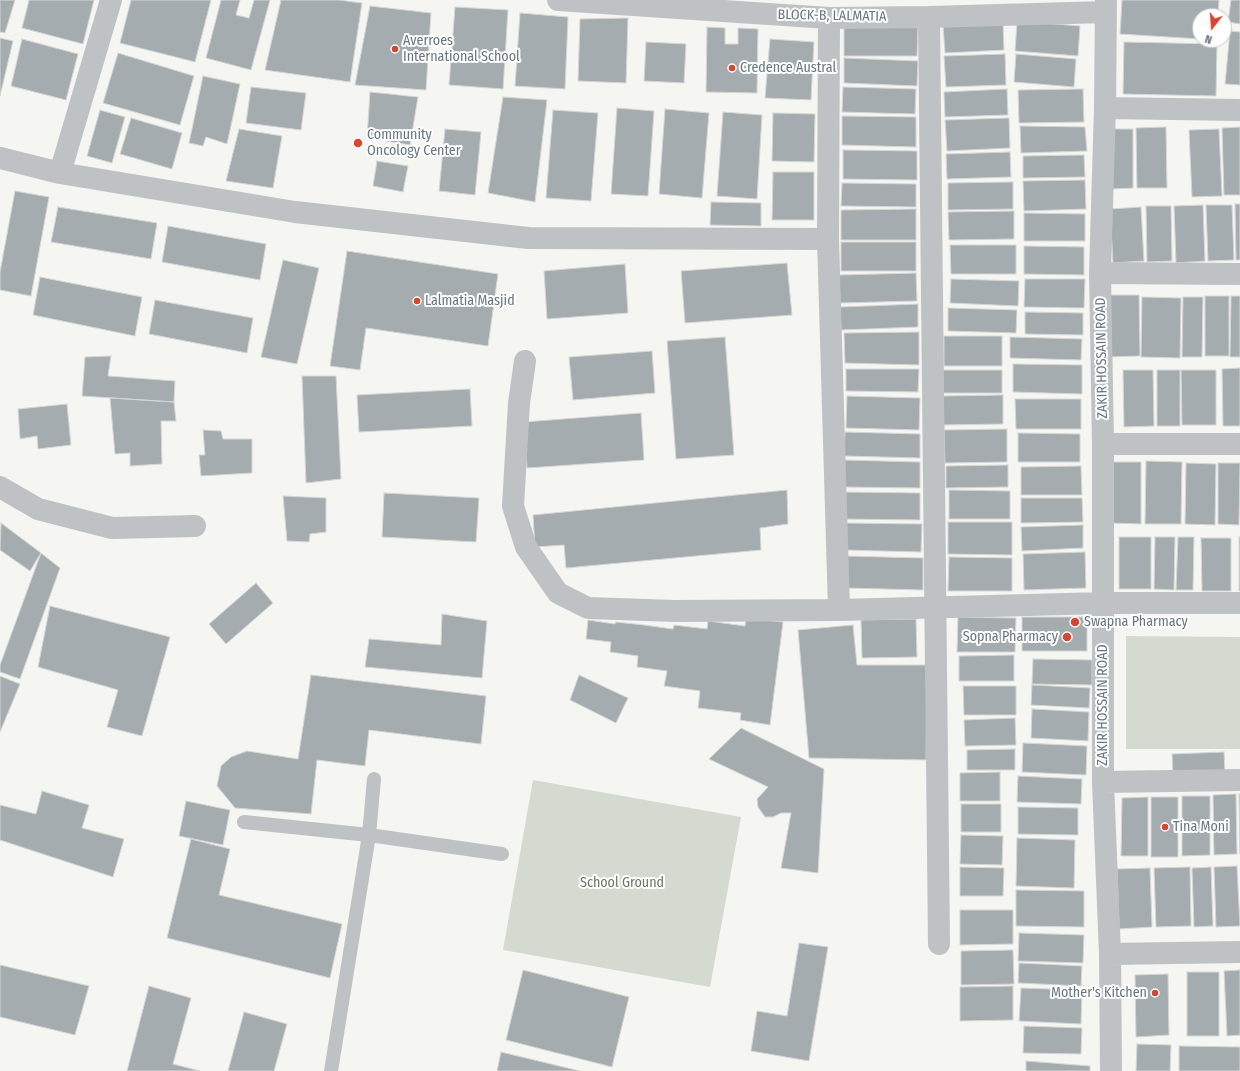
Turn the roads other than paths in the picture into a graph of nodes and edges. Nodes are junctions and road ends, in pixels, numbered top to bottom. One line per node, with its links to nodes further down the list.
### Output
1 (111, 0): 9 (street)
2 (564, 0): 5 (street, BLOCK-B, LALMATIA)
3 (1106, 6): 4 (street, BLOCK-B, LALMATIA); 6 (street, ZAKIR HOSSAIN ROAD)
4 (929, 17): 5 (street, BLOCK-B, LALMATIA); 20 (street)
5 (829, 18): 10 (street)
6 (1105, 108): 7 (street); 11 (street, ZAKIR HOSSAIN ROAD)
7 (1240, 110)
8 (0, 158): 9 (street)
9 (60, 173): 10 (street)
10 (828, 238): 21 (street)
11 (1100, 273): 12 (street); 14 (street, ZAKIR HOSSAIN ROAD)
12 (1240, 274)
13 (525, 360): 21 (street)
14 (1103, 444): 15 (street); 18 (street, ZAKIR HOSSAIN ROAD)
15 (1240, 444)
16 (0, 487): 17 (street)
17 (195, 526)
18 (1103, 604): 19 (street); 20 (street); 24 (street, ZAKIR HOSSAIN ROAD)
19 (1240, 604)
20 (936, 609): 21 (street); 28 (street)
21 (839, 610)
22 (374, 779): 26 (lane)
23 (1240, 780): 24 (street, ZAKIR HOSSAIN ROAD)
24 (1103, 782): 30 (street, ZAKIR HOSSAIN ROAD)
25 (244, 822): 26 (lane)
26 (369, 835): 27 (lane); 31 (lane)
27 (502, 854)
28 (939, 944)
29 (1240, 952): 30 (street)
30 (1110, 954): 32 (street, ZAKIR HOSSAIN ROAD)
31 (331, 1071)
32 (1111, 1071)

